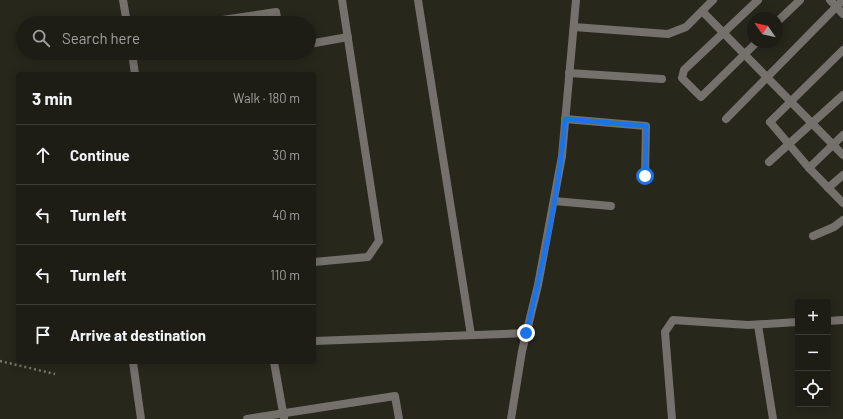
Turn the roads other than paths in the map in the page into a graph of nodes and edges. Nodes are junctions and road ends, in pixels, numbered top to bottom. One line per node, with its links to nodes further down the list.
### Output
1 (123, 0): 13 (street)
2 (342, 0): 19 (street)
3 (418, 0): 54 (street)
4 (576, 0): 17 (street)
5 (714, 0): 11 (street)
6 (758, 0): 18 (street)
7 (800, 0): 16 (street)
8 (830, 0): 10 (street)
9 (843, 0): 10 (street)
10 (836, 7): 12 (street); 27 (street)
11 (702, 11): 17 (street); 18 (street)
12 (843, 14)
13 (126, 16)
14 (258, 16): 15 (street)
15 (277, 16)
16 (783, 16)
17 (574, 27): 26 (street)
18 (723, 32): 23 (street); 23 (street)
19 (348, 37): 20 (street); 48 (street)
20 (316, 43)
21 (751, 48): 23 (street)
22 (843, 50): 30 (street)
23 (745, 54): 27 (street)
24 (133, 60): 25 (street)
25 (136, 72)
26 (570, 73): 28 (street); 31 (street)
27 (767, 77): 30 (street); 32 (street)
28 (662, 79)
29 (843, 95): 33 (street)
30 (791, 102): 33 (street); 35 (street)
31 (565, 119): 41 (street); 43 (street)
32 (726, 119)
33 (812, 123): 35 (street); 36 (street)
34 (843, 135): 36 (street)
35 (788, 144): 38 (street); 39 (street)
36 (833, 145): 37 (street); 39 (street)
37 (843, 155)
38 (769, 162)
39 (809, 168): 42 (street)
40 (843, 175): 42 (street)
41 (645, 176)
42 (828, 188): 44 (street)
43 (554, 201): 45 (street); 53 (street)
44 (843, 203)
45 (610, 206)
46 (843, 220): 47 (street)
47 (813, 236)
48 (316, 262)
49 (843, 320): 50 (street)
50 (831, 321)
51 (795, 322): 52 (street)
52 (758, 325): 63 (street); 64 (street)
53 (526, 333): 54 (street); 62 (street)
54 (470, 335): 55 (street)
55 (316, 341)
56 (133, 364): 59 (street)
57 (274, 364): 58 (street)
58 (283, 416): 60 (street); 61 (street)
59 (141, 419)
60 (247, 419)
61 (398, 419)
62 (511, 419)
63 (672, 419)
64 (773, 419)

